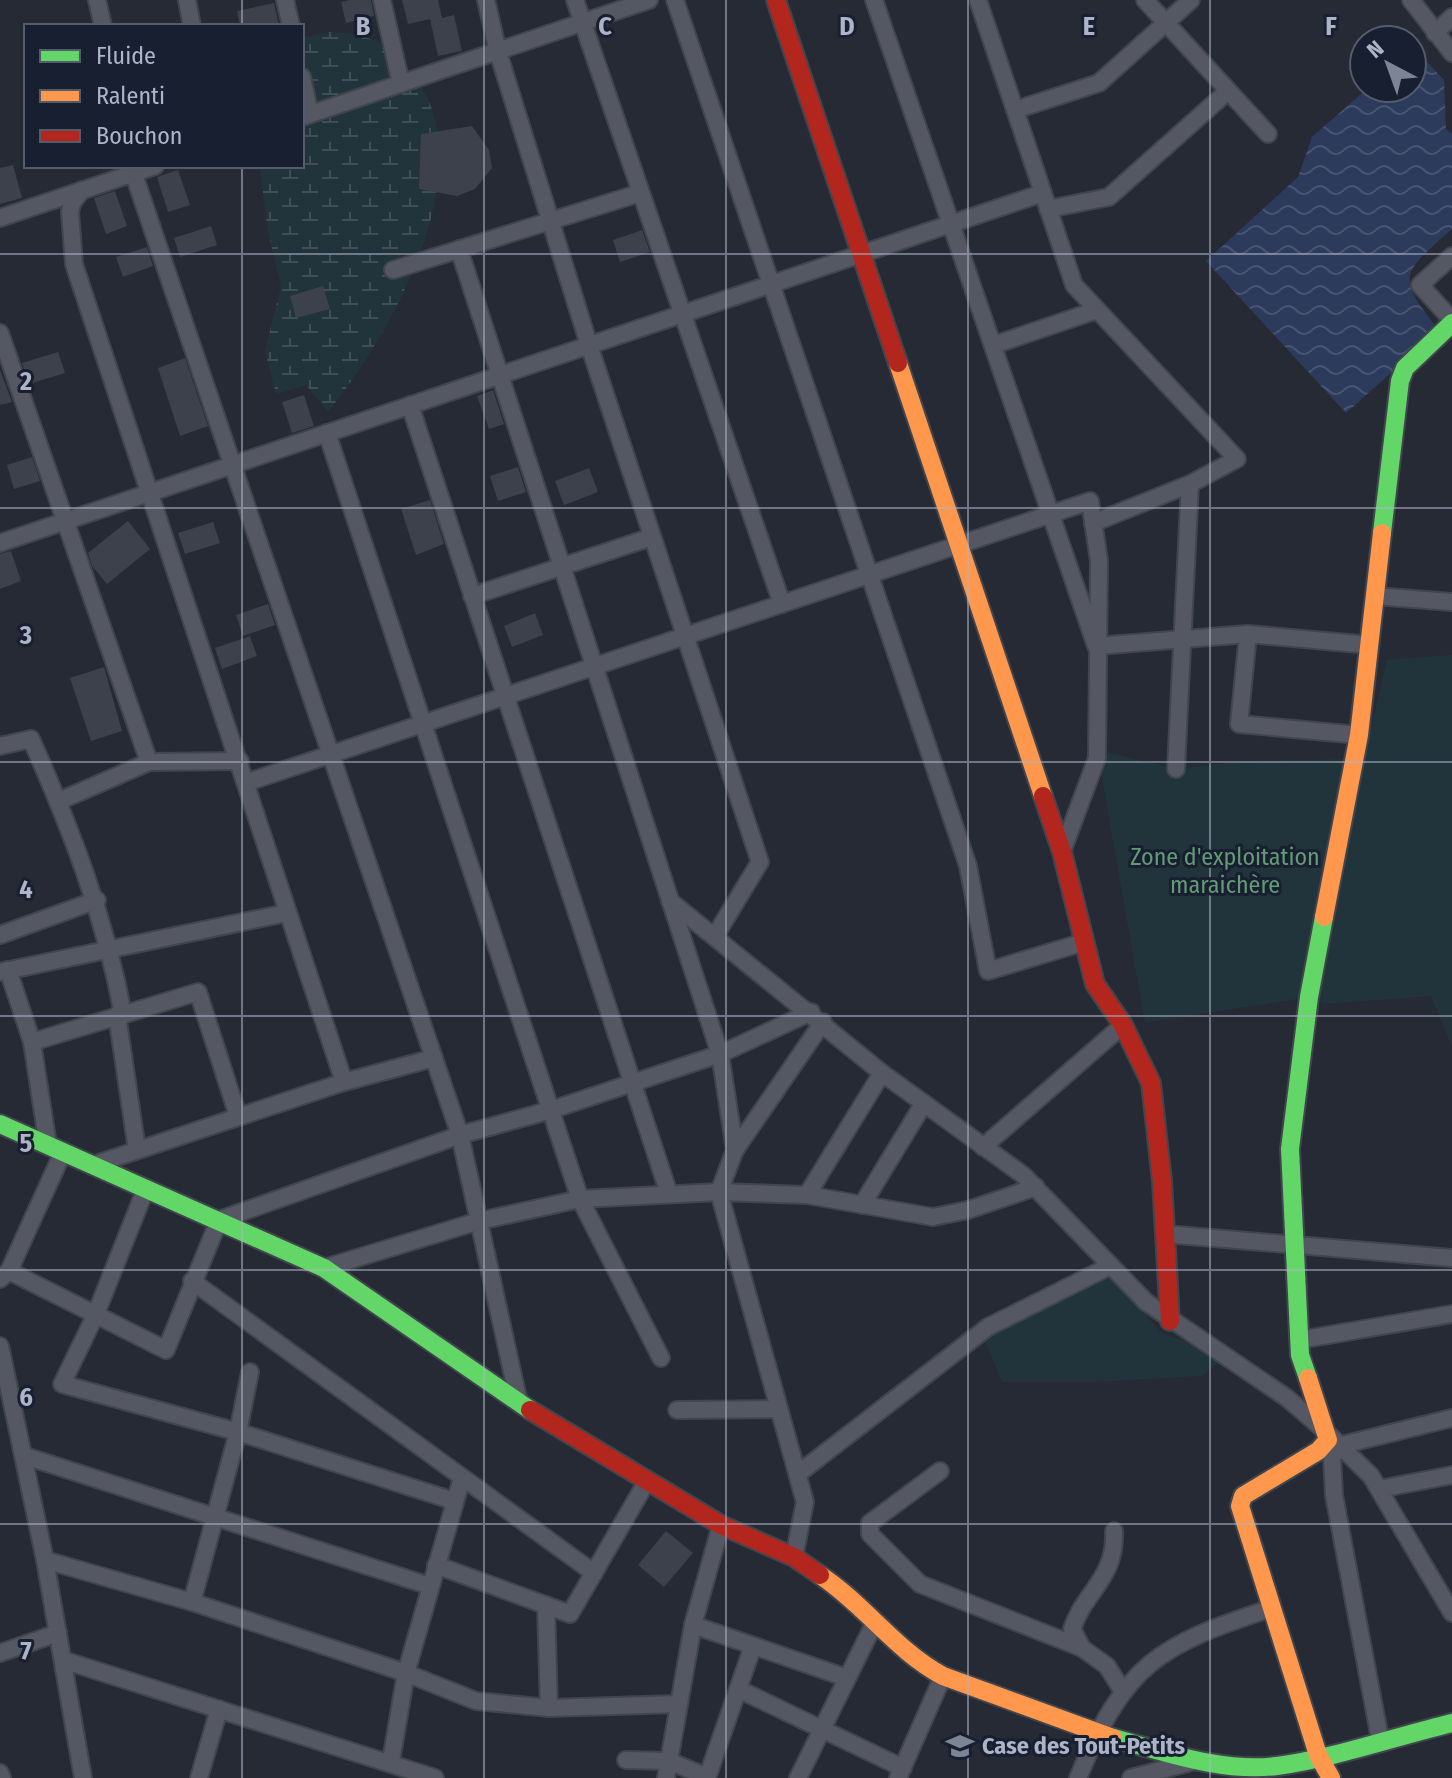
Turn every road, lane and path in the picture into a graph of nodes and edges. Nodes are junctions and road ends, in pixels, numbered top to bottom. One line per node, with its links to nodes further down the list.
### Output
1 (97, 0): 17 (street)
2 (187, 0): 18 (street)
3 (285, 0): 19 (street)
4 (382, 0): 24 (street)
5 (486, 0): 22 (street)
6 (575, 0): 20 (street)
7 (649, 0): 20 (street)
8 (675, 0): 40 (street)
9 (776, 0): 37 (street)
10 (874, 0): 35 (street)
11 (978, 0): 26 (street)
12 (1145, 0): 16 (street)
13 (1191, 0): 16 (street)
14 (1411, 0): 21 (street)
15 (1452, 17): 21 (street)
16 (1166, 23): 25 (street); 26 (street)
17 (103, 24)
18 (192, 24)
19 (291, 24)
20 (581, 24): 22 (street); 31 (street)
21 (1435, 33): 23 (street)
22 (498, 52): 24 (street); 34 (street)
23 (1452, 53)
24 (401, 84): 27 (street)
25 (1228, 91): 28 (street); 32 (street)
26 (1015, 110): 32 (street)
27 (306, 116)
28 (1268, 134)
29 (132, 170): 30 (street); 50 (street)
30 (82, 190): 33 (street); 52 (street)
31 (640, 193): 34 (street); 42 (street)
32 (1045, 201): 35 (street); 41 (street)
33 (0, 218)
34 (550, 221): 36 (street); 45 (street)
35 (952, 223): 37 (street); 46 (street)
36 (459, 249): 39 (street); 47 (street)
37 (861, 254): 40 (street); 58 (street)
38 (1452, 256): 43 (street)
39 (393, 270)
40 (771, 284): 42 (street); 60 (street)
41 (1097, 310): 46 (street); 51 (street)
42 (682, 314): 45 (street); 64 (street)
43 (1452, 322): 62 (street)
44 (0, 333): 54 (street)
45 (589, 345): 47 (street); 56 (street)
46 (994, 345): 53 (street)
47 (500, 375): 48 (street); 59 (street)
48 (410, 405): 49 (street); 61 (street)
49 (327, 433): 50 (street); 72 (street)
50 (232, 465): 52 (street); 75 (street)
51 (1190, 484): 55 (street); 67 (street)
52 (151, 492): 54 (street); 76 (street)
53 (1053, 514): 55 (street); 58 (street); 69 (street)
54 (67, 521): 57 (street); 77 (street)
55 (1093, 523): 69 (street)
56 (652, 537): 59 (street); 66 (street)
57 (0, 543)
58 (959, 545): 60 (street); 81 (street)
59 (562, 566): 61 (street); 70 (street)
60 (869, 575): 64 (street); 87 (street)
61 (472, 596): 71 (street)
62 (1375, 596): 63 (street); 68 (street)
63 (1452, 602)
64 (782, 604): 66 (street)
65 (1248, 634): 67 (street); 68 (street); 73 (street)
66 (685, 636): 70 (street); 86 (street)
67 (1182, 641): 69 (street); 78 (street)
68 (1370, 645): 73 (street)
69 (1096, 646): 81 (street)
70 (595, 667): 71 (street); 83 (street)
71 (508, 696): 72 (street); 98 (street)
72 (423, 724): 75 (street); 100 (street)
73 (1359, 735): 119 (street)
74 (0, 746): 80 (street)
75 (331, 755): 79 (street); 95 (street)
76 (240, 761): 77 (street); 79 (street)
77 (149, 762): 80 (street)
78 (1176, 769)
79 (248, 782): 84 (street)
80 (59, 801): 82 (street)
81 (1062, 852): 87 (street)
82 (97, 900): 85 (street); 88 (street)
83 (670, 901): 86 (street); 94 (street)
84 (286, 913): 88 (street); 97 (street)
85 (0, 935)
86 (715, 936): 91 (street)
87 (1084, 942): 92 (street)
88 (111, 947): 89 (street); 90 (street)
89 (4, 971): 93 (street)
90 (120, 1015): 93 (street); 101 (street); 106 (street)
91 (817, 1017): 94 (street); 96 (street); 107 (street)
92 (1123, 1025): 104 (street); 118 (street)
93 (32, 1042): 105 (street)
94 (720, 1054): 98 (street); 107 (street)
95 (434, 1058): 97 (street); 103 (street)
96 (882, 1073): 99 (street); 113 (street)
97 (344, 1082): 101 (street)
98 (635, 1083): 100 (street); 112 (street)
99 (924, 1103): 104 (street); 115 (street)
100 (551, 1110): 103 (street); 114 (street)
101 (238, 1116): 106 (street)
102 (0, 1124): 105 (street)
103 (460, 1135): 116 (street); 117 (street)
104 (983, 1147): 109 (street)
105 (56, 1148): 108 (street); 123 (street)
106 (137, 1150): 108 (street)
107 (735, 1150): 111 (street)
108 (93, 1165): 110 (street)
109 (1036, 1187): 115 (street); 121 (street)
110 (146, 1188): 116 (street); 126 (street)
111 (719, 1192): 112 (street); 113 (street); 134 (street)
112 (669, 1194): 114 (street)
113 (807, 1195): 115 (street)
114 (580, 1199): 117 (street); 130 (street)
115 (862, 1205)
116 (219, 1220): 122 (street); 124 (street)
117 (479, 1221): 122 (street); 133 (street)
118 (1165, 1234): 119 (street); 127 (street)
119 (1295, 1245): 120 (street); 128 (street)
120 (1452, 1258)
121 (1108, 1267): 127 (street); 142 (street)
122 (324, 1268): 133 (street)
123 (5, 1275): 126 (street)
124 (192, 1281): 126 (street); 144 (street)
125 (1452, 1314): 128 (street)
126 (95, 1316): 138 (street)
127 (1170, 1321): 137 (street)
128 (1299, 1340): 137 (street)
129 (0, 1346): 132 (street)
130 (661, 1358)
131 (250, 1372): 138 (street)
132 (6, 1394): 140 (street)
133 (519, 1403): 145 (street)
134 (779, 1409): 135 (street); 142 (street)
135 (677, 1410)
136 (1452, 1418): 139 (street)
137 (1324, 1430): 139 (street); 159 (street)
138 (238, 1432): 147 (street); 148 (street)
139 (1338, 1447): 146 (street); 179 (street)
140 (25, 1456): 148 (street); 152 (street)
141 (940, 1471): 165 (street)
142 (799, 1473): 151 (street)
143 (1452, 1475): 146 (street)
144 (462, 1478): 147 (street); 154 (street)
145 (647, 1481): 149 (street); 154 (street)
146 (1379, 1489): 156 (street)
147 (454, 1501): 153 (street)
148 (215, 1517): 155 (street); 157 (street)
149 (721, 1525): 151 (street); 162 (street)
150 (1114, 1531): 165 (street)
151 (794, 1557): 161 (street)
152 (45, 1560): 157 (street); 163 (street)
153 (436, 1565): 155 (street); 158 (street)
154 (594, 1573): 158 (street)
155 (430, 1586): 168 (street)
156 (1446, 1588): 160 (street)
157 (192, 1602): 168 (street)
158 (546, 1605): 174 (street)
159 (1272, 1608): 172 (street); 180 (street)
160 (1452, 1613)
161 (874, 1624): 169 (street); 170 (street)
162 (693, 1625): 164 (street); 173 (street)
163 (58, 1633): 166 (street); 167 (street)
164 (753, 1646): 170 (street); 171 (street)
165 (1082, 1648): 172 (street)
166 (0, 1653)
167 (63, 1660): 175 (street); 187 (street)
168 (406, 1673): 174 (street); 183 (street)
169 (943, 1676): 178 (street); 186 (street)
170 (847, 1678): 177 (street)
171 (738, 1689): 177 (street); 190 (street)
172 (1122, 1690): 178 (street)
173 (677, 1704): 174 (street); 184 (street)
174 (549, 1708)
175 (219, 1709): 183 (street); 188 (street)
176 (1452, 1723): 179 (street)
177 (822, 1729): 186 (street); 191 (street)
178 (1096, 1734): 182 (street); 192 (street)
179 (1380, 1739): 180 (street)
180 (1318, 1755): 185 (street); 194 (street)
181 (626, 1760): 184 (street)
182 (1198, 1760): 185 (street); 193 (street)
183 (391, 1761): 189 (street)
184 (668, 1770): 190 (street)
185 (1271, 1772)
186 (900, 1773)
187 (83, 1778)
188 (199, 1778)
189 (435, 1778)
190 (707, 1778)
191 (798, 1778)
192 (1078, 1778)
193 (1131, 1778)
194 (1331, 1778)

